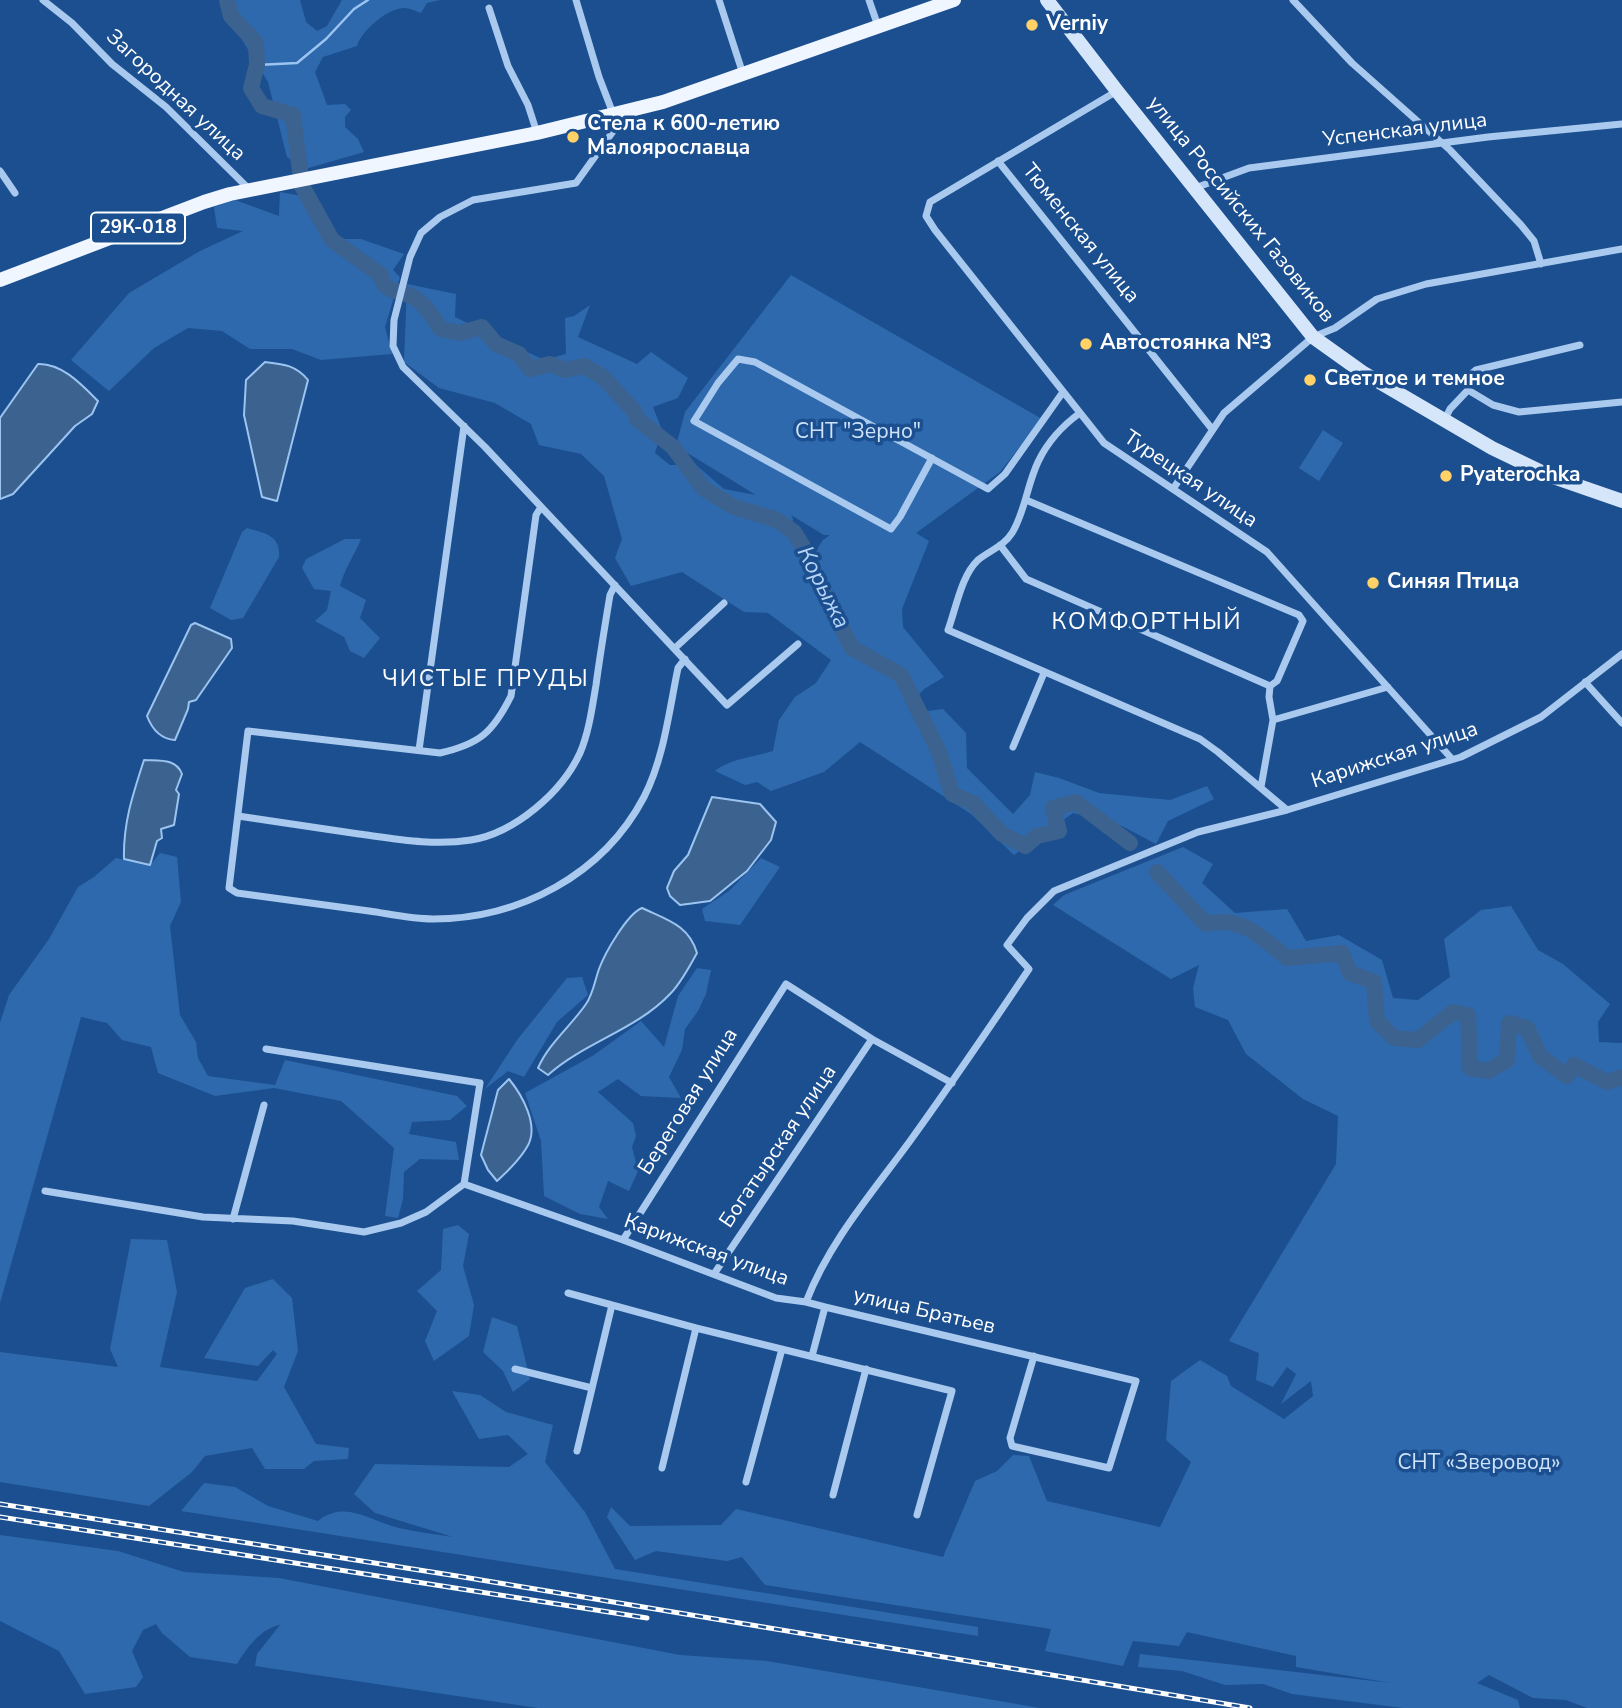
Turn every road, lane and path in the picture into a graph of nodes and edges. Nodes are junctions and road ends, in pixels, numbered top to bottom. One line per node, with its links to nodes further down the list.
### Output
1 (43, 0): 19 (street, Загородная улица)
2 (576, 0): 12 (street)
3 (719, 0): 10 (street)
4 (869, 0): 9 (street)
5 (954, 0): 9 (main road)
6 (1047, 0): 11 (main road, улица Российских Газовиков)
7 (1293, 0): 15 (street)
8 (489, 8): 14 (street)
9 (878, 26): 10 (main road, 29К-018)
10 (743, 74): 12 (main road, 29К-018)
11 (1116, 92): 16 (street); 18 (main road, улица Российских Газовиков)
12 (614, 116): 14 (main road, 29К-018); 31 (street)
13 (1622, 124): 15 (street, Успенская улица)
14 (537, 133): 19 (main road, 29К-018)
15 (1443, 143): 18 (street, Успенская улица); 22 (street)
16 (998, 161): 27 (street, Турецкая улица); 32 (street, Тюменская улица)
17 (0, 172): 20 (street)
18 (1195, 188): 24 (main road, улица Российских Газовиков)
19 (250, 191): 23 (main road, 29К-018)
20 (15, 193)
21 (1622, 249): 22 (street)
22 (1541, 264): 24 (street)
23 (0, 280)
24 (1313, 337): 30 (main road, улица Российских Газовиков); 32 (street)
25 (1580, 345): 26 (street)
26 (1468, 390): 28 (street); 30 (street)
27 (1063, 392): 29 (street, Турецкая улица); 33 (street)
28 (1622, 401)
29 (1080, 413): 34 (street, Турецкая улица); 35 (street)
30 (1444, 421): 36 (main road, улица Российских Газовиков)
31 (464, 426): 37 (street); 52 (street)
32 (1212, 429): 34 (street)
33 (932, 458): 33 (street)
34 (1173, 489): 48 (street, Турецкая улица)
35 (1026, 500): 38 (street); 47 (street)
36 (1622, 501)
37 (541, 507): 39 (street); 52 (street)
38 (1000, 545): 45 (street); 47 (street)
39 (615, 585): 42 (street); 56 (street)
40 (724, 603): 42 (street)
41 (798, 644): 44 (street)
42 (675, 648): 44 (street)
43 (1622, 654): 46 (street, Карижская улица)
44 (685, 659): 56 (street)
45 (1044, 673): 51 (street); 54 (street)
46 (1585, 682): 50 (street); 53 (street, Карижская улица)
47 (1270, 686): 49 (street)
48 (1388, 687): 49 (street); 53 (street, Турецкая улица)
49 (1273, 720): 54 (street)
50 (1622, 723)
51 (1013, 747)
52 (419, 750): 56 (street)
53 (1452, 759): 55 (street, Карижская улица)
54 (1261, 787): 55 (street)
55 (1287, 810): 59 (street, Карижская улица)
56 (238, 816)
57 (872, 1039): 59 (street); 64 (street, Береговая улица); 65 (street, Богатырская улица)
58 (266, 1049): 61 (street)
59 (952, 1083): 67 (street, Карижская улица)
60 (264, 1105): 63 (street)
61 (464, 1184): 63 (street); 64 (street, Карижская улица)
62 (45, 1191): 63 (street)
63 (233, 1219)
64 (623, 1240): 65 (street, Карижская улица)
65 (714, 1274): 67 (street, Карижская улица)
66 (568, 1293): 68 (street)
67 (806, 1302): 69 (street, улица Братьев)
68 (612, 1305): 70 (street); 76 (street)
69 (825, 1307): 72 (street); 73 (street, улица Братьев)
70 (696, 1328): 71 (street); 78 (street)
71 (782, 1349): 72 (street); 79 (street)
72 (812, 1356): 75 (street)
73 (1034, 1356): 73 (street, улица Братьев)
74 (515, 1369): 76 (street)
75 (866, 1369): 80 (street); 81 (street)
76 (592, 1388): 77 (street)
77 (577, 1451)
78 (662, 1468)
79 (746, 1482)
80 (833, 1495)
81 (917, 1515)

